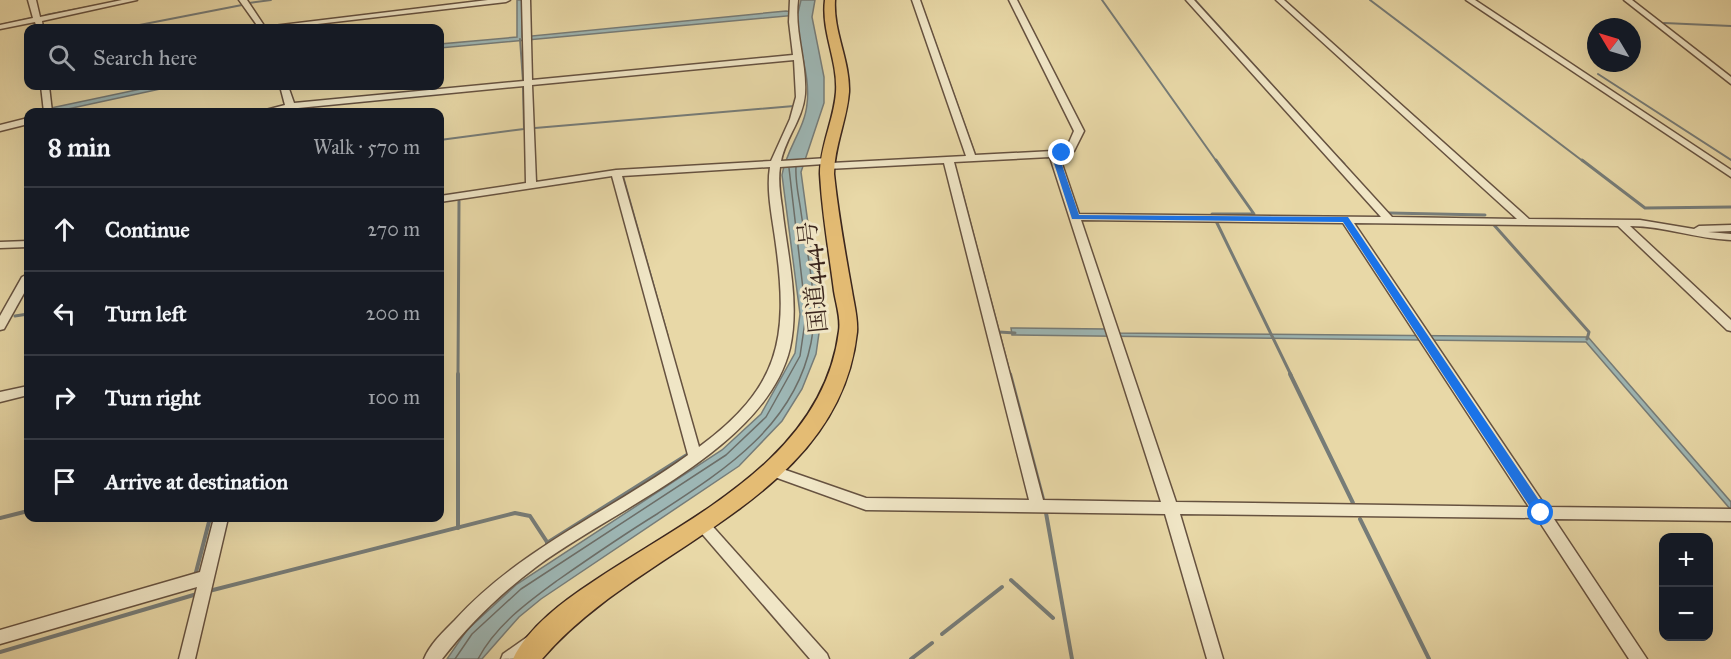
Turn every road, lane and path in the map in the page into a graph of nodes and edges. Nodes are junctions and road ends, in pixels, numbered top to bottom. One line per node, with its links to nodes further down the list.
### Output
1 (32, 0): 14 (street)
2 (133, 0): 14 (street)
3 (243, 0): 16 (street)
4 (506, 0): 17 (street)
5 (526, 0): 21 (street)
6 (794, 0): 19 (street)
7 (830, 0): 32 (highway, 国道444号)
8 (916, 0): 30 (street)
9 (1013, 0): 29 (street)
10 (1190, 0): 40 (street)
11 (1280, 0): 41 (street)
12 (1470, 0): 35 (street)
13 (1628, 0): 20 (street)
14 (39, 18): 15 (street); 18 (street)
15 (40, 24)
16 (259, 24)
17 (302, 24)
18 (0, 27)
19 (796, 57): 21 (street); 33 (street)
20 (1730, 79)
21 (527, 83): 26 (street); 36 (street)
22 (46, 90): 24 (street)
23 (285, 90): 25 (street)
24 (48, 108)
25 (292, 108)
26 (301, 108)
27 (24, 122): 28 (street)
28 (0, 128)
29 (1054, 154): 30 (street); 38 (street)
30 (971, 158): 31 (street)
31 (948, 159): 32 (street); 55 (street)
32 (823, 163): 33 (street); 54 (highway, 国道444号)
33 (776, 164): 34 (street); 53 (street)
34 (616, 173): 36 (street); 53 (street)
35 (1731, 174)
36 (531, 185): 37 (street)
37 (444, 198)
38 (1075, 217): 39 (street); 56 (street)
39 (1346, 219): 40 (street); 57 (street)
40 (1388, 219): 41 (street)
41 (1525, 220): 42 (street)
42 (1620, 222): 44 (street); 50 (street)
43 (1731, 228): 44 (street)
44 (1689, 230): 45 (street)
45 (1731, 237)
46 (0, 244): 47 (street)
47 (24, 244)
48 (24, 284): 49 (street)
49 (0, 326)
50 (1731, 327)
51 (24, 392): 52 (street)
52 (0, 397)
53 (695, 457): 65 (street)
54 (774, 471): 55 (street); 60 (highway, 国道444号)
55 (1037, 505): 56 (street)
56 (1171, 508): 57 (street); 69 (street)
57 (1541, 513): 58 (street); 70 (street)
58 (1731, 515)
59 (220, 522): 61 (street)
60 (702, 524): 62 (highway, 国道444号); 68 (street)
61 (204, 587): 63 (street); 64 (street)
62 (547, 634): 66 (street); 67 (highway, 国道444号)
63 (0, 637)
64 (187, 659)
65 (432, 659)
66 (509, 659)
67 (526, 659)
68 (821, 659)
69 (1215, 659)
70 (1639, 659)

